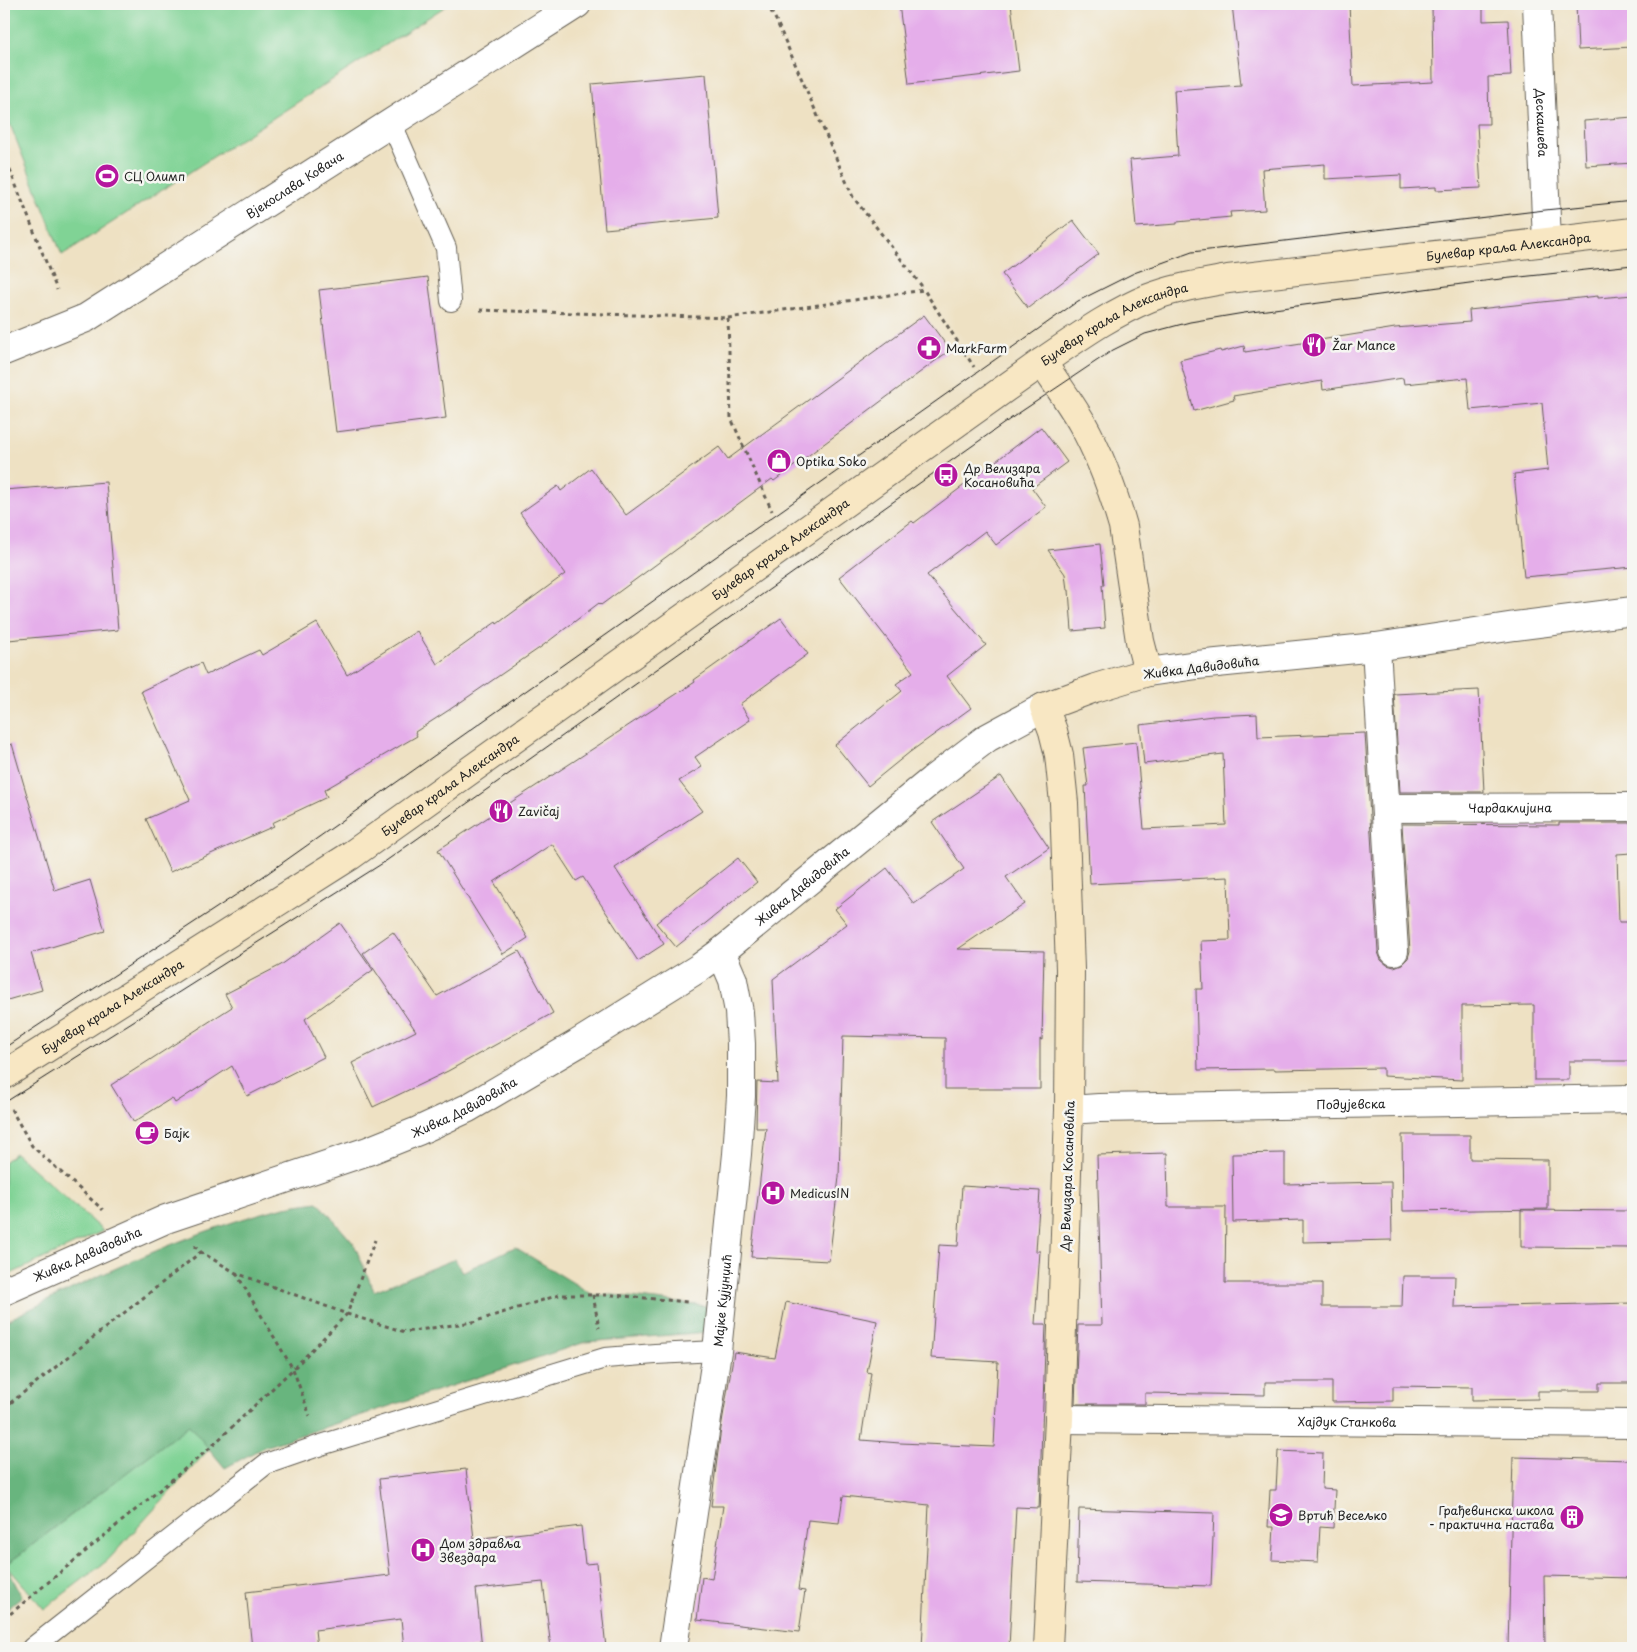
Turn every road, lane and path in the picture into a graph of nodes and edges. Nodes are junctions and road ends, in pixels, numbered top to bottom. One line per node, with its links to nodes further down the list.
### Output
1 (578, 4): 4 (street, Вјекослава Ковача)
2 (768, 4): 9 (path)
3 (1537, 4): 7 (street, Дескашева)
4 (391, 122): 10 (lane); 12 (street, Вјекослава Ковача)
5 (4, 155): 8 (path)
6 (1633, 232): 7 (main road, Булевар краља Александра)
7 (1547, 242): 13 (main road, Булевар краља Александра)
8 (57, 290)
9 (924, 290): 11 (path); 14 (path)
10 (451, 301): 11 (path)
11 (728, 318): 15 (path)
12 (4, 351)
13 (1042, 362): 14 (main road, Булевар краља Александра); 18 (main road)
14 (996, 395): 15 (main road, Булевар краља Александра)
15 (790, 542): 24 (main road, Булевар краља Александра)
16 (1633, 612): 17 (street, Живка Давидовића)
17 (1376, 648): 18 (street, Живка Давидовића); 21 (street)
18 (1148, 672): 19 (main road, Живка Давидовића)
19 (1044, 707): 22 (street, Живка Давидовића); 26 (main road, Др Велизара Косановића)
20 (1633, 807): 21 (street, Чардаклијина)
21 (1386, 808): 23 (street)
22 (721, 952): 27 (street, Живка Давидовића); 33 (street, Мајке Кујунџић)
23 (1394, 952)
24 (6, 1088): 28 (path)
25 (1633, 1100): 26 (street, Подујевска)
26 (1069, 1110): 38 (main road, Др Велизара Косановића)
27 (166, 1219): 28 (street, Живка Давидовића); 30 (path)
28 (130, 1234): 32 (street, Живка Давидовића)
29 (375, 1240): 34 (path)
30 (201, 1252): 31 (path); 37 (path)
31 (236, 1273): 34 (path); 36 (path)
32 (4, 1291)
33 (723, 1304): 34 (path); 35 (street, Мајке Кујунџић)
34 (347, 1314): 36 (path)
35 (717, 1351): 40 (lane); 43 (street, Мајке Кујунџић)
36 (293, 1369): 40 (path); 41 (path)
37 (4, 1408)
38 (1059, 1419): 39 (street, Хајдук Станкова); 44 (main road, Др Велизара Косановића)
39 (1633, 1424)
40 (321, 1445): 42 (lane)
41 (4, 1619)
42 (32, 1648)
43 (673, 1648)
44 (1048, 1648)

